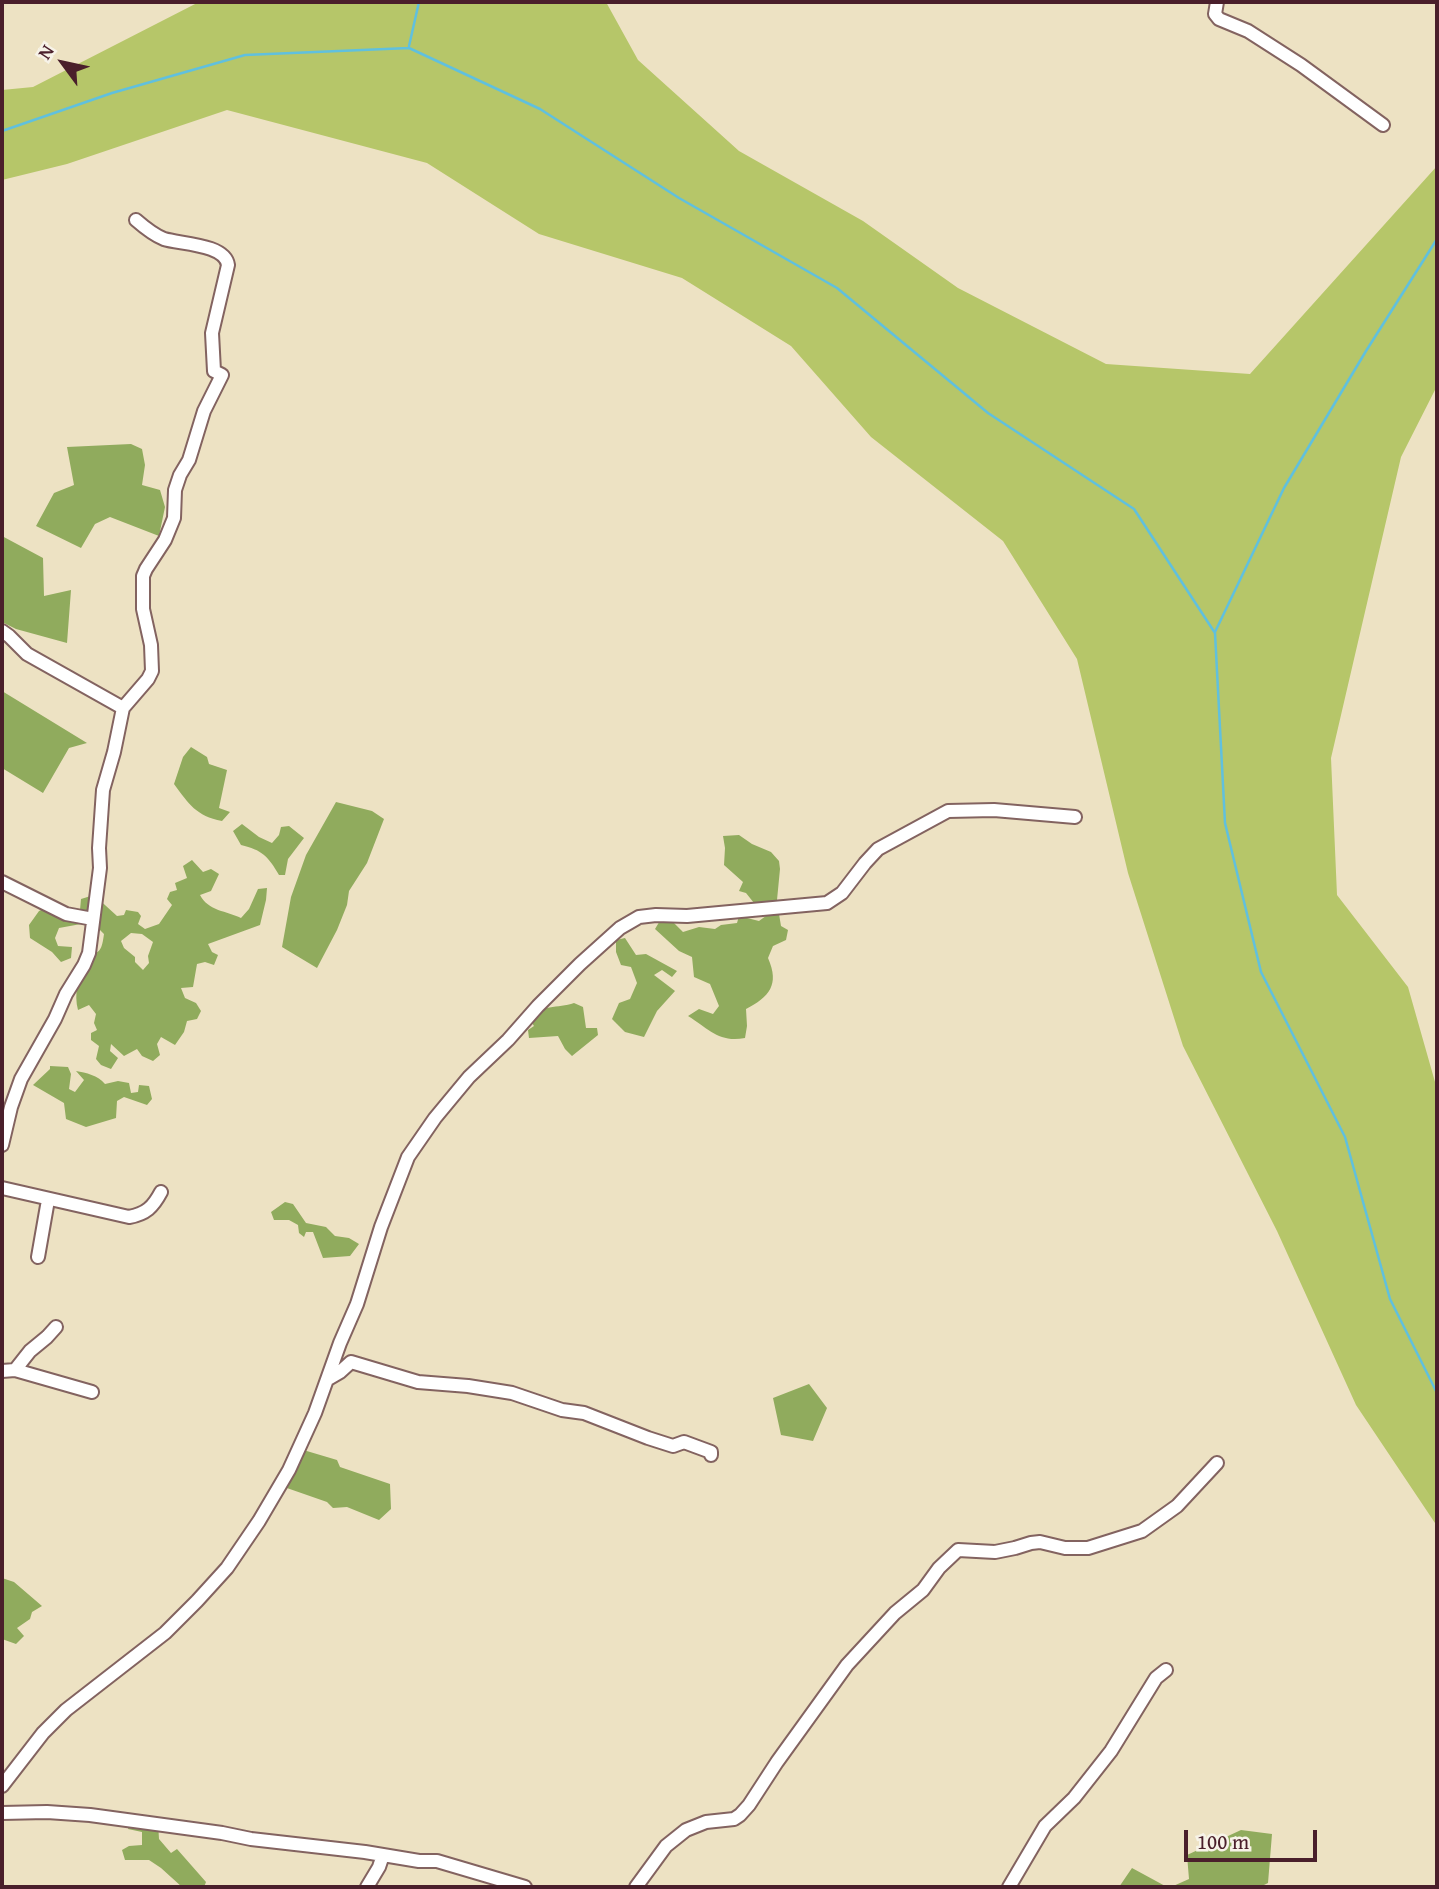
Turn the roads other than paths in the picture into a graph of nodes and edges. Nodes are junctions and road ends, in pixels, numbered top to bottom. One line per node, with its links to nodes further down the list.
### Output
1 (1217, 2): 2 (street)
2 (1383, 125)
3 (136, 220): 5 (street)
4 (2, 631): 5 (street)
5 (123, 708): 8 (street)
6 (1075, 817): 16 (street)
7 (2, 882): 8 (street)
8 (93, 919): 9 (street)
9 (2, 1145)
10 (2, 1188): 12 (street)
11 (161, 1192): 12 (street)
12 (48, 1200): 13 (street)
13 (38, 1257)
14 (56, 1327): 15 (street)
15 (8, 1371): 17 (street)
16 (328, 1379): 18 (street); 21 (street)
17 (92, 1392)
18 (711, 1455)
19 (1216, 1463): 26 (street)
20 (1167, 1670): 27 (street)
21 (2, 1786)
22 (2, 1813): 23 (street)
23 (383, 1855): 24 (street); 25 (street)
24 (367, 1887)
25 (525, 1887)
26 (636, 1887)
27 (1009, 1887)

